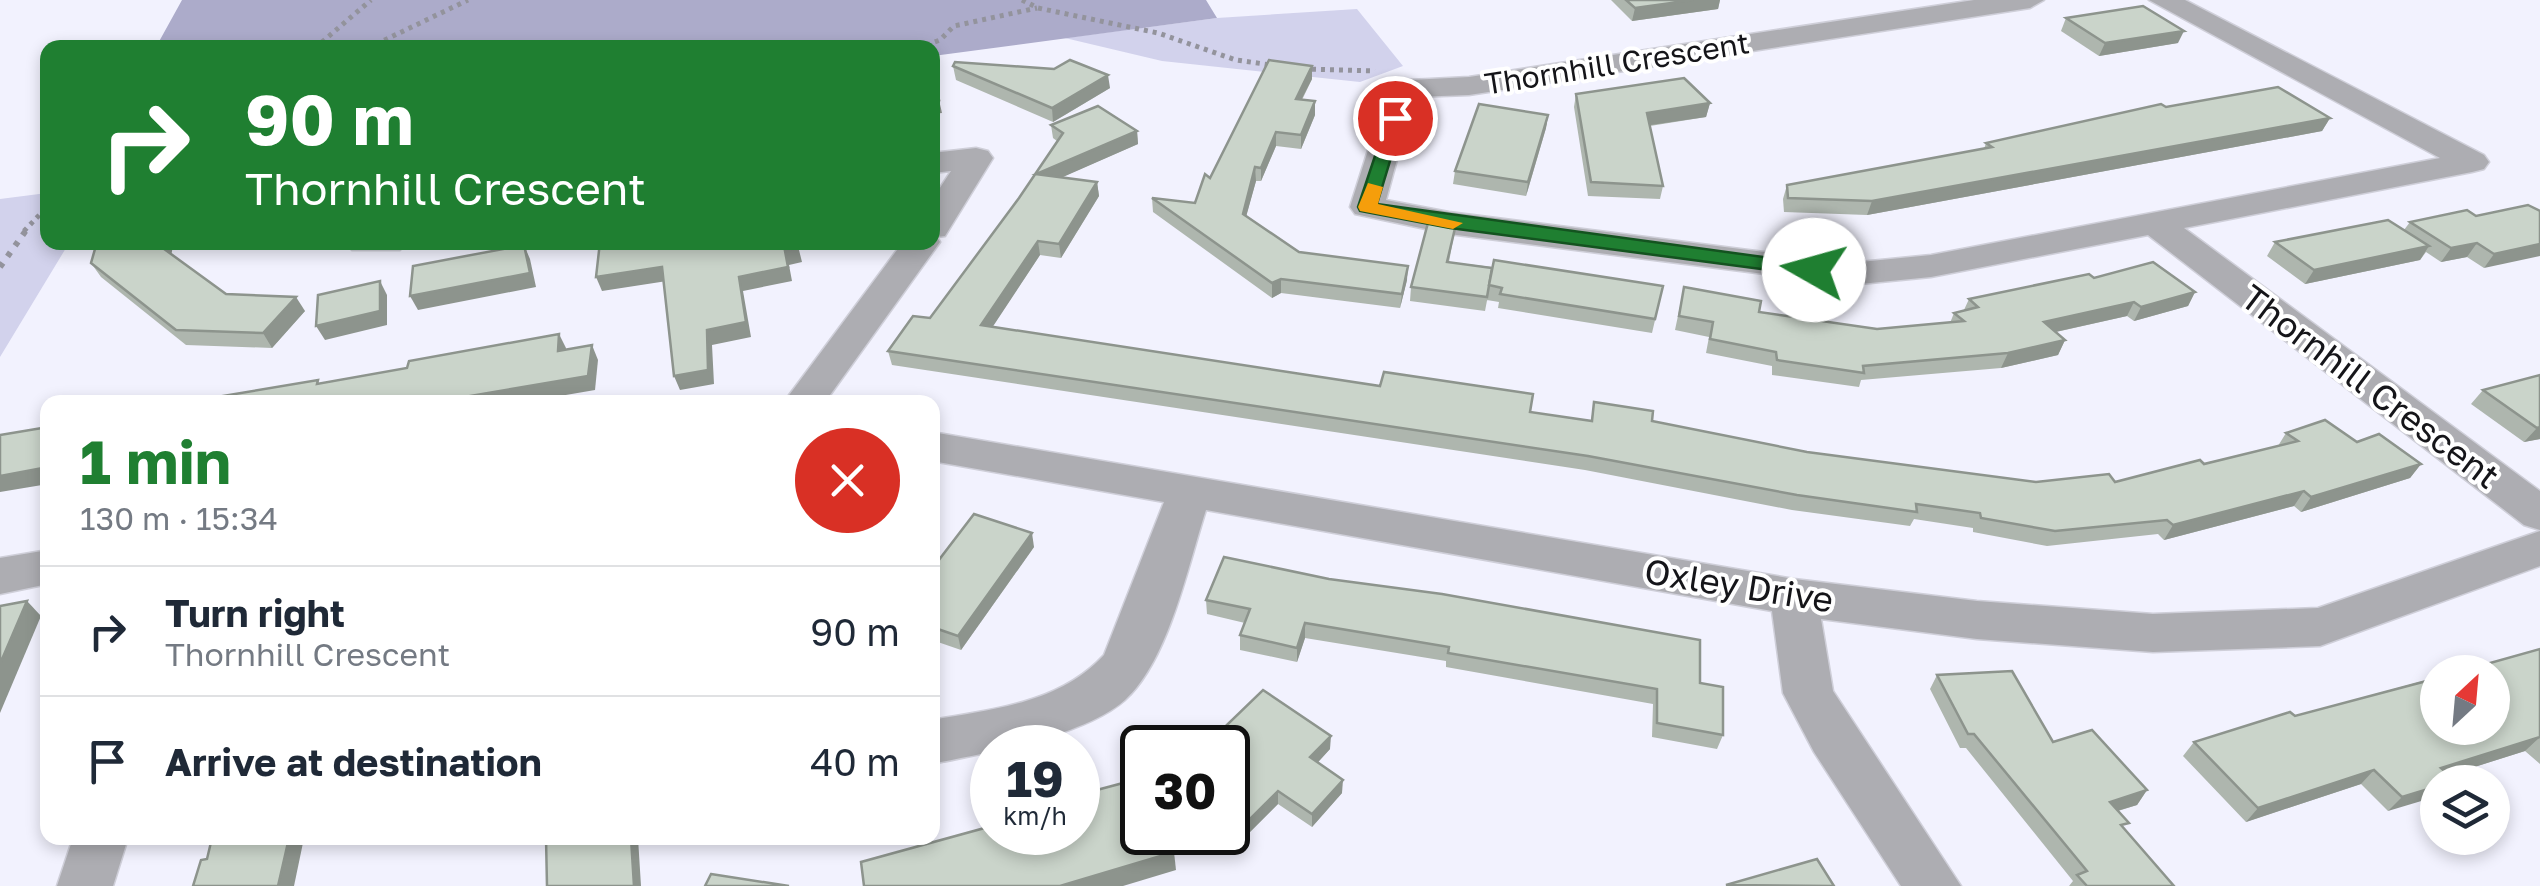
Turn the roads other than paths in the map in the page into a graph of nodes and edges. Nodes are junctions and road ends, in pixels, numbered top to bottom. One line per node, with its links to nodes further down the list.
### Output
1 (2030, 0): 5 (street, Thornhill Crescent)
2 (2163, 0): 5 (street)
3 (940, 162): 4 (street)
4 (940, 215)
5 (2153, 222): 10 (street, Thornhill Crescent)
6 (916, 250): 7 (street)
7 (809, 395)
8 (940, 447): 9 (street, Oxley Drive)
9 (1191, 490): 14 (street, Oxley Drive); 15 (street)
10 (2540, 514)
11 (2540, 548): 14 (street, Oxley Drive)
12 (40, 568): 13 (street)
13 (0, 576)
14 (1794, 597): 18 (street)
15 (940, 740)
16 (99, 845): 17 (street)
17 (85, 886)
18 (1933, 886)

